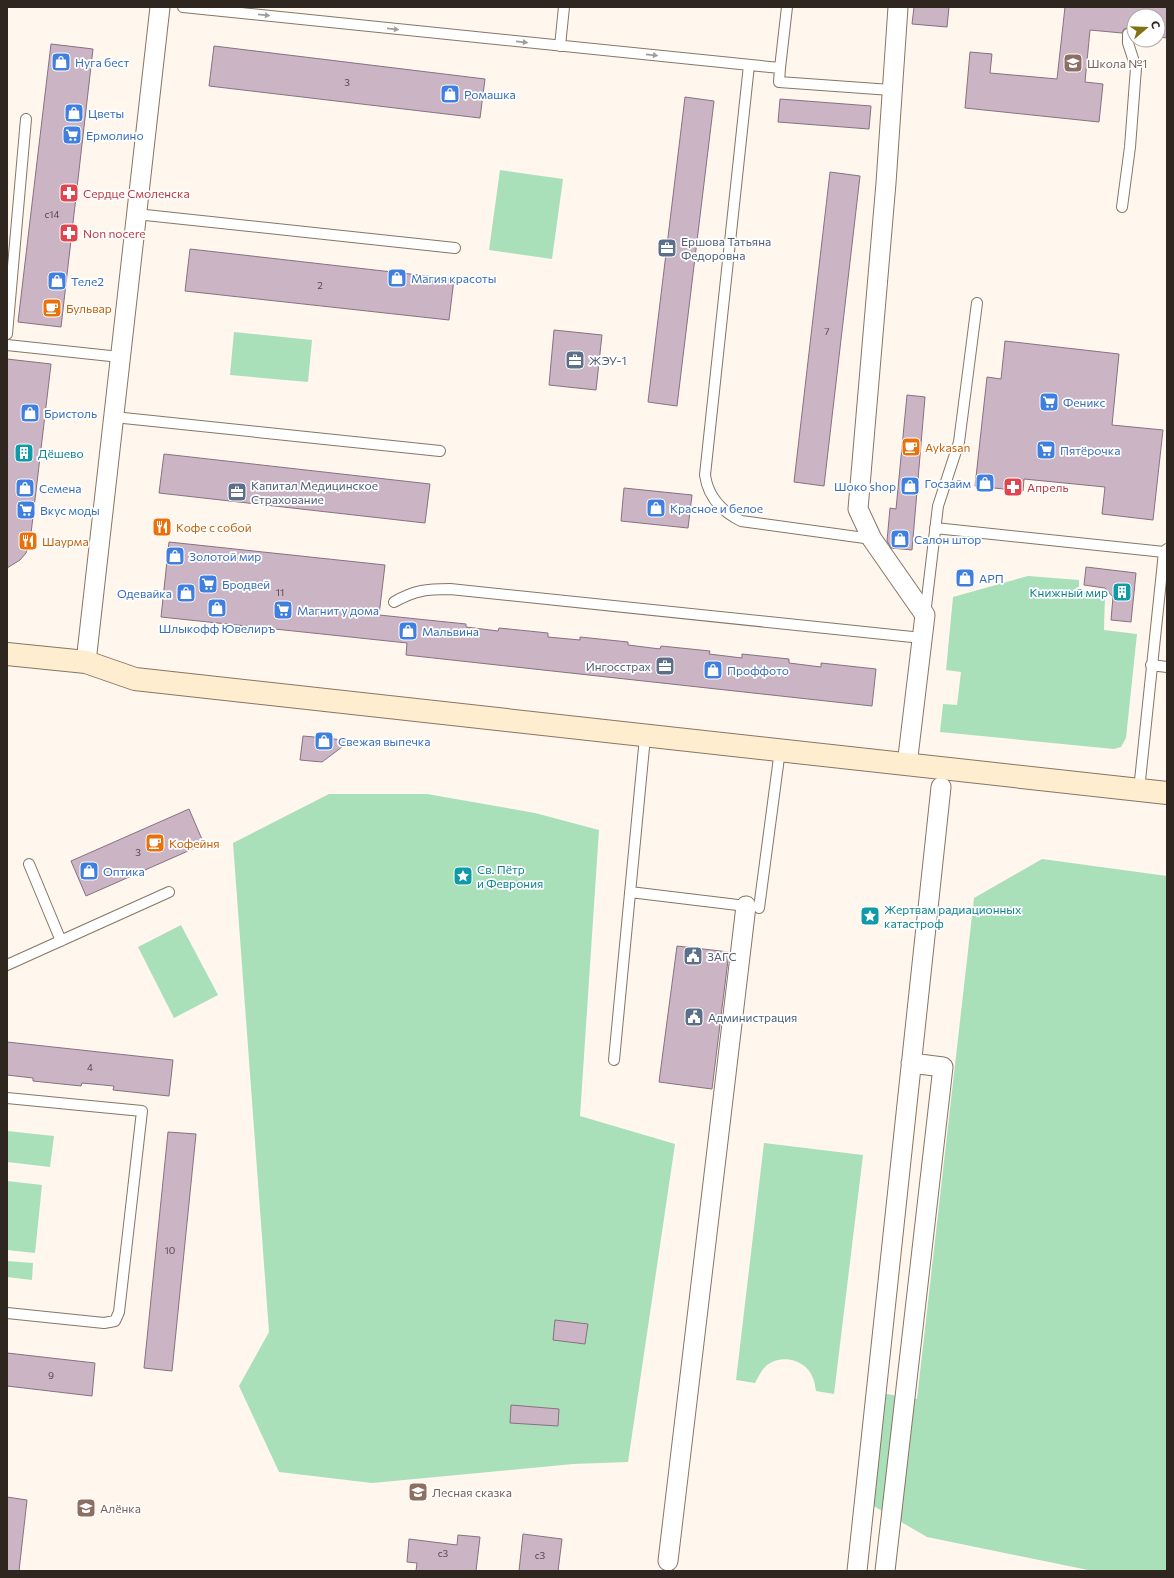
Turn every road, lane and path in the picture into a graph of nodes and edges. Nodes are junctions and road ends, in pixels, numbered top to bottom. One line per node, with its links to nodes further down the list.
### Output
1 (160, 7): 13 (street)
2 (183, 7): 6 (lane, one-way to 6)
3 (564, 7): 6 (lane)
4 (787, 7): 9 (lane)
5 (898, 7): 10 (street)
6 (560, 46): 8 (lane, one-way to 8)
7 (1130, 48): 12 (lane)
8 (749, 65): 9 (lane); 22 (lane)
9 (780, 68): 10 (lane)
10 (891, 90): 22 (street)
11 (26, 119): 16 (lane)
12 (1122, 207)
13 (136, 214): 14 (lane); 18 (street)
14 (455, 248)
15 (977, 303): 21 (lane)
16 (7, 334)
17 (7, 345): 18 (lane)
18 (120, 357): 19 (street)
19 (114, 417): 20 (lane); 28 (street)
20 (440, 451)
21 (935, 528): 23 (lane); 25 (lane)
22 (872, 539): 25 (street)
23 (1166, 551): 29 (lane)
24 (394, 602): 26 (lane)
25 (925, 615): 26 (street)
26 (922, 638): 33 (street)
27 (7, 654): 28 (street)
28 (86, 662): 31 (street)
29 (1151, 665): 30 (lane); 35 (lane)
30 (1167, 667)
31 (645, 737): 32 (street); 39 (lane)
32 (780, 750): 33 (street); 40 (lane)
33 (908, 765): 35 (street)
34 (941, 787): 44 (street)
35 (1140, 790): 36 (street)
36 (1167, 793)
37 (29, 864): 41 (lane)
38 (170, 892): 41 (lane)
39 (630, 892): 40 (lane); 43 (lane)
40 (752, 907): 47 (street)
41 (61, 941): 42 (lane)
42 (7, 965)
43 (614, 1060)
44 (911, 1063): 48 (street); 49 (street)
45 (7, 1098): 46 (lane)
46 (7, 1314)
47 (668, 1561)
48 (857, 1571)
49 (885, 1571)

